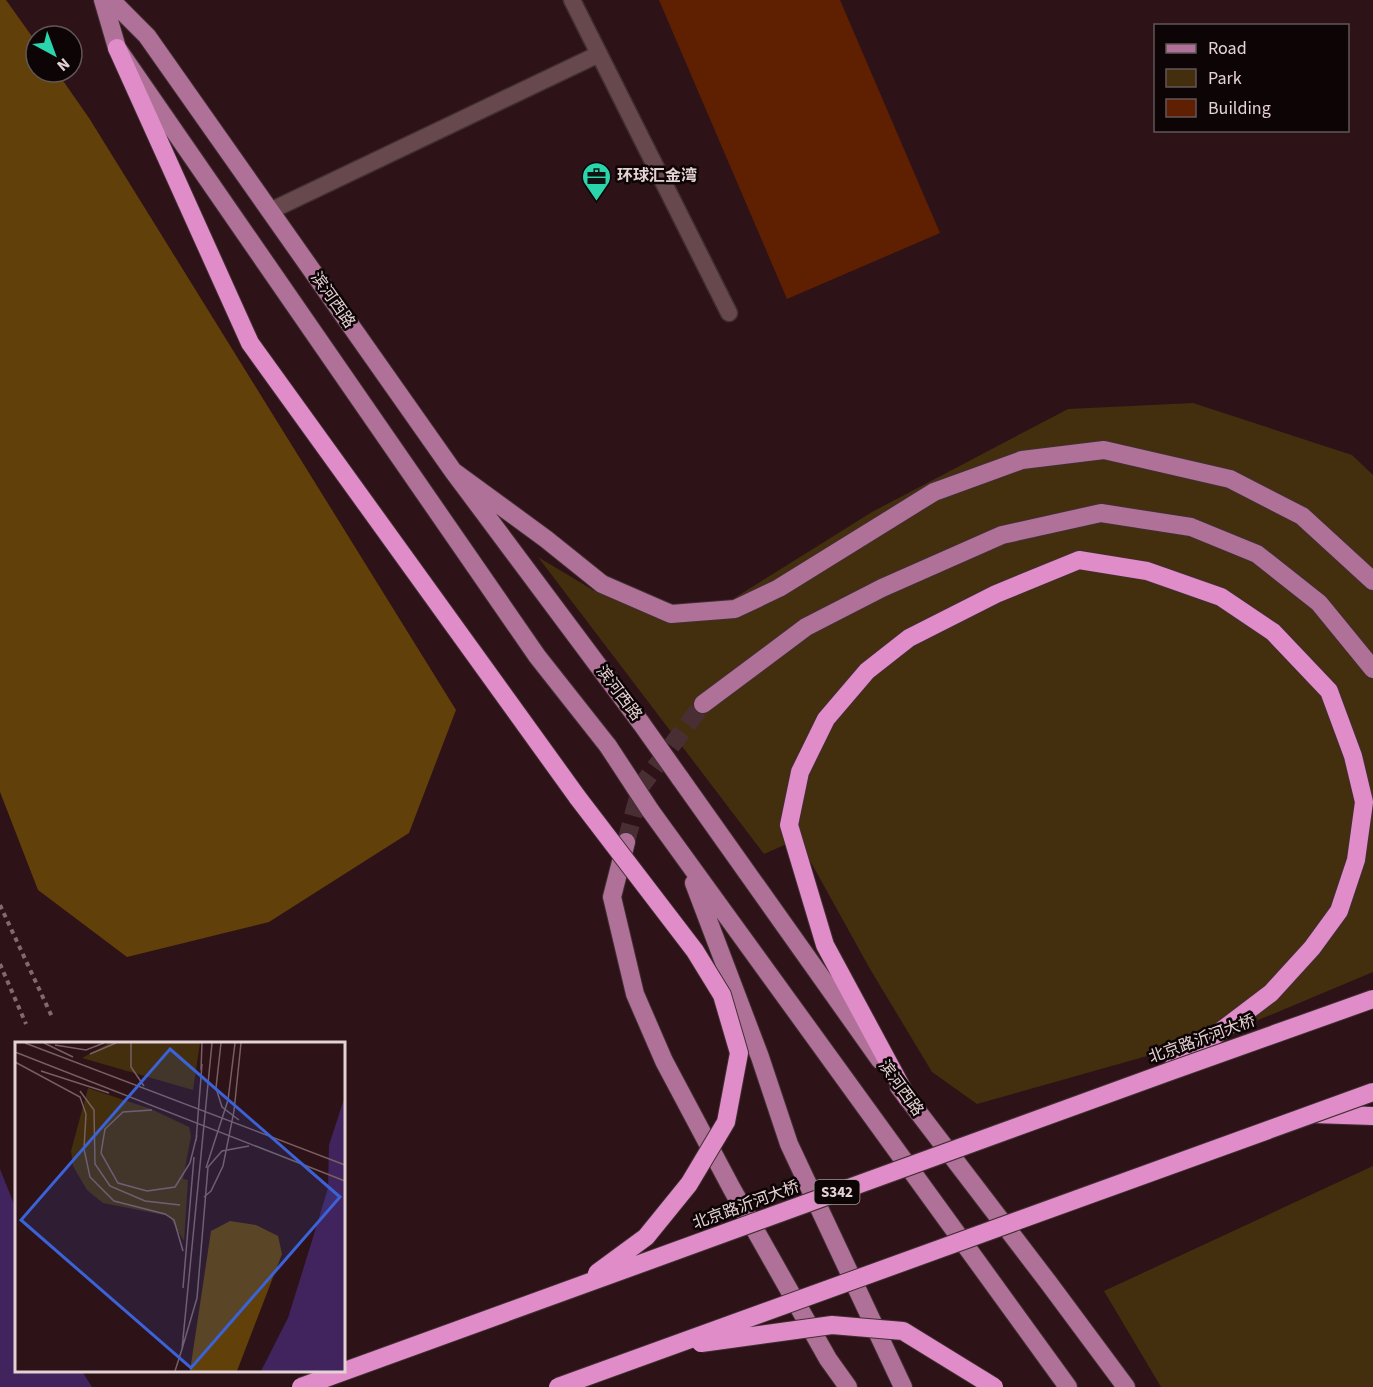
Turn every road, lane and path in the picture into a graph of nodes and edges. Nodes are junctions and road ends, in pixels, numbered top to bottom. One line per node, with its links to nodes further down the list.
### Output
1 (103, 0): 4 (main road)
2 (111, 0): 6 (main road, 滨河西路)
3 (572, 0): 5 (lane)
4 (117, 48): 13 (main road, bridge); 24 (highway, bridge)
5 (599, 54): 6 (lane); 7 (lane)
6 (270, 211): 8 (main road, 滨河西路)
7 (729, 313)
8 (453, 471): 9 (main road); 21 (main road, 滨河西路, bridge)
9 (1373, 581)
10 (1373, 669): 11 (main road)
11 (703, 704)
12 (626, 842): 30 (main road)
13 (684, 860): 31 (main road); 33 (main road)
14 (0, 905): 17 (path)
15 (0, 964): 18 (path)
16 (1369, 1000): 19 (highway, 北京路沂河大桥 / S342, bridge)
17 (52, 1019)
18 (26, 1024)
19 (1167, 1072): 21 (highway); 24 (highway, 北京路沂河大桥 / S342, bridge)
20 (1373, 1092): 22 (highway, bridge)
21 (908, 1099): 34 (main road, 滨河西路)
22 (1312, 1114): 23 (highway); 25 (highway, bridge)
23 (1373, 1116)
24 (579, 1287): 26 (highway, 北京路沂河大桥 / S342, bridge)
25 (666, 1348): 29 (highway, bridge); 32 (highway, bridge)
26 (345, 1371)
27 (343, 1372): 28 (highway, 北京路沂河大桥 / S342, bridge)
28 (301, 1387)
29 (558, 1387)
30 (848, 1387)
31 (903, 1387)
32 (994, 1387)
33 (1068, 1387)
34 (1126, 1387)

